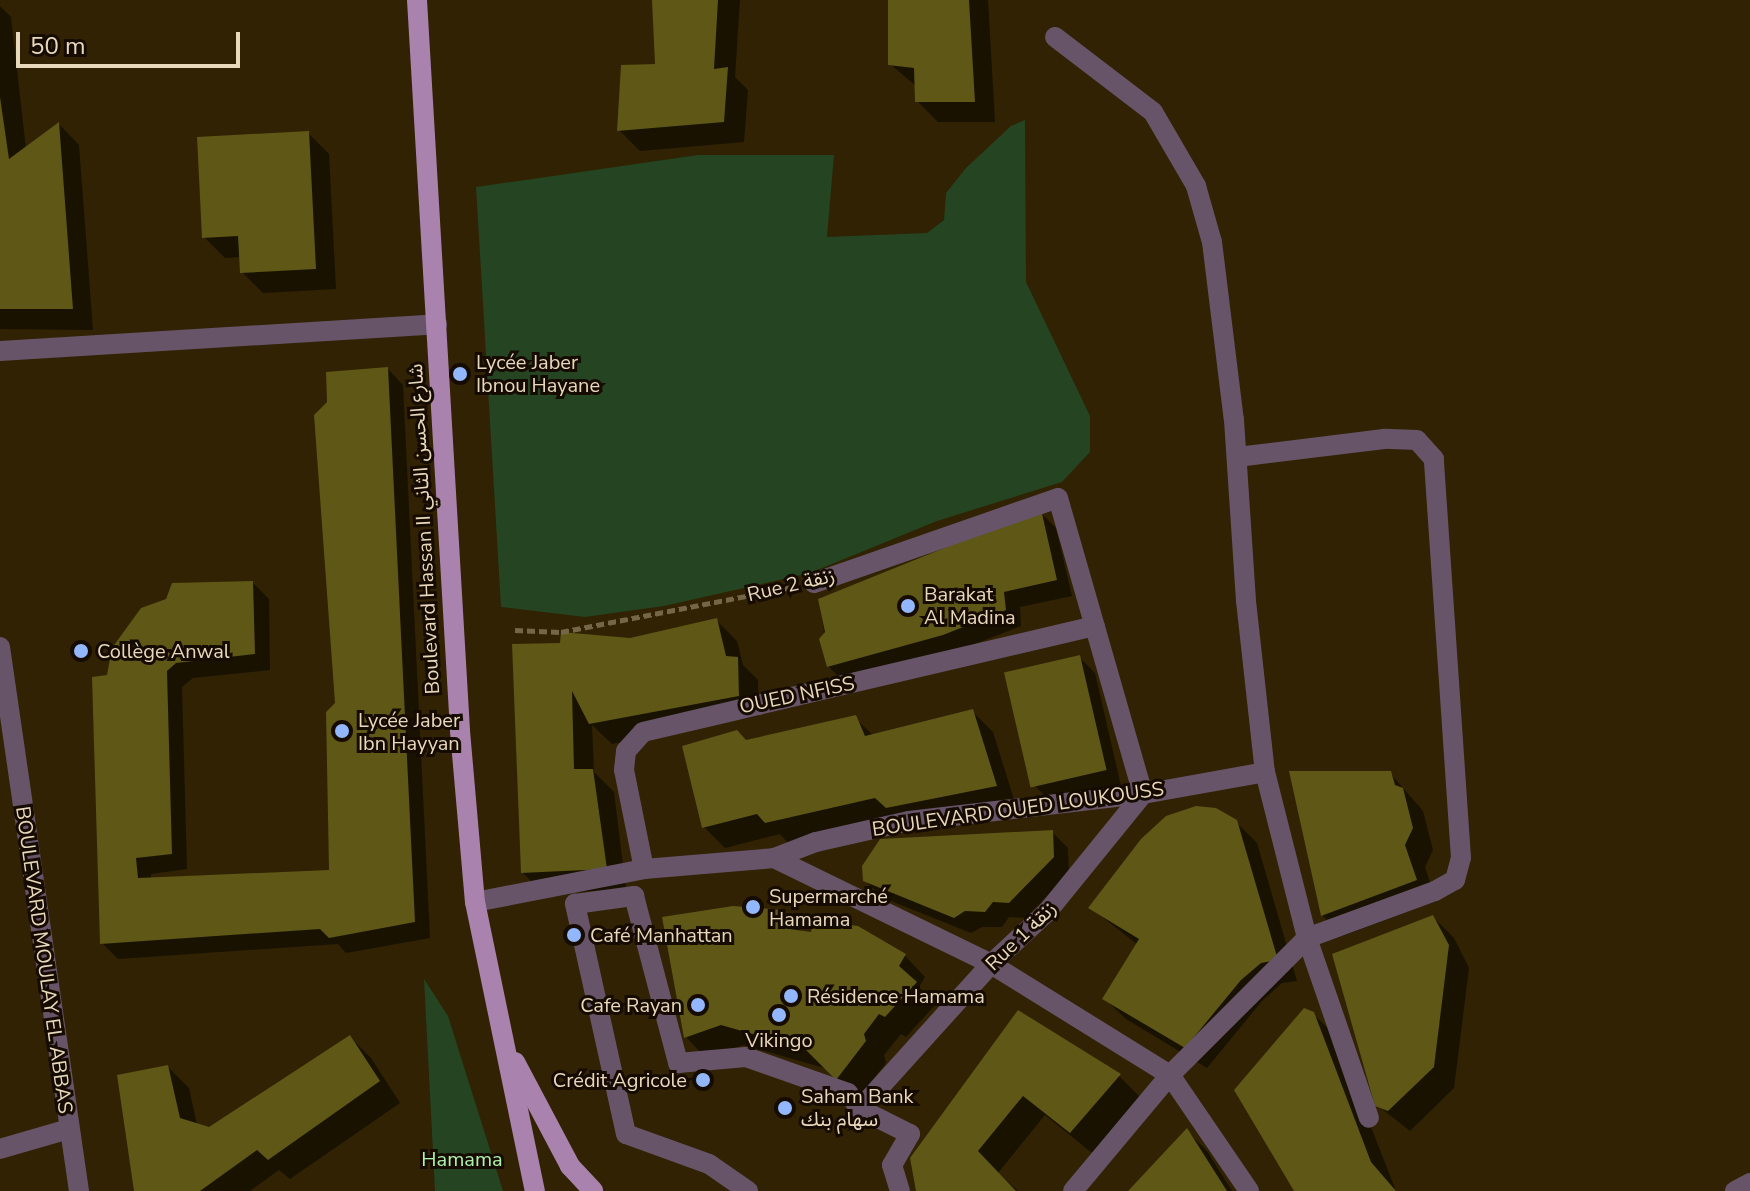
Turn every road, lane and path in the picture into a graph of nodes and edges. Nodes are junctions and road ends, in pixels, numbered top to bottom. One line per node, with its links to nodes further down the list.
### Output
1 (417, 0): 3 (main road, Boulevard Hassan II شارع الحسن الثاني)
2 (1055, 37): 5 (street)
3 (437, 324): 4 (street); 14 (main road, Boulevard Hassan II شارع الحسن الثاني)
4 (0, 351)
5 (1237, 457): 10 (street); 15 (street)
6 (814, 583): 7 (street, Rue 2 زنقة); 8 (path, Rue 2 زنقة)
7 (1095, 626): 11 (street); 13 (street, OUED NFISS)
8 (515, 630)
9 (0, 647): 21 (street, BOULEVARD MOULAY EL ABBAS)
10 (1265, 772): 11 (street, BOULEVARD OUED LOUKOUSS); 15 (street)
11 (1143, 794): 12 (street, BOULEVARD OUED LOUKOUSS); 16 (street, Rue 1 زنقة)
12 (774, 858): 13 (street, BOULEVARD OUED LOUKOUSS); 16 (street)
13 (644, 869): 14 (street, BOULEVARD OUED LOUKOUSS)
14 (475, 902): 17 (main road, Boulevard Hassan II شارع الحسن الثاني)
15 (1307, 938): 18 (street); 20 (street)
16 (991, 964): 18 (street); 19 (street, Rue 1 زنقة)
17 (509, 1051): 25 (main road, Boulevard Hassan II شارع الحسن الثاني); 26 (main road, Boulevard Hassan II شارع الحسن الثاني)
18 (1170, 1075): 29 (street); 30 (street)
19 (860, 1109): 27 (street); 28 (street)
20 (1369, 1118)
21 (69, 1129): 22 (street, BOULEVARD MOULAY EL ABBAS); 24 (street, BOULEVARD MOULAY EL ABBAS)
22 (0, 1149)
23 (1750, 1183): 31 (street)
24 (79, 1191)
25 (535, 1191)
26 (593, 1191)
27 (748, 1191)
28 (900, 1191)
29 (1073, 1191)
30 (1249, 1191)
31 (1735, 1191)

